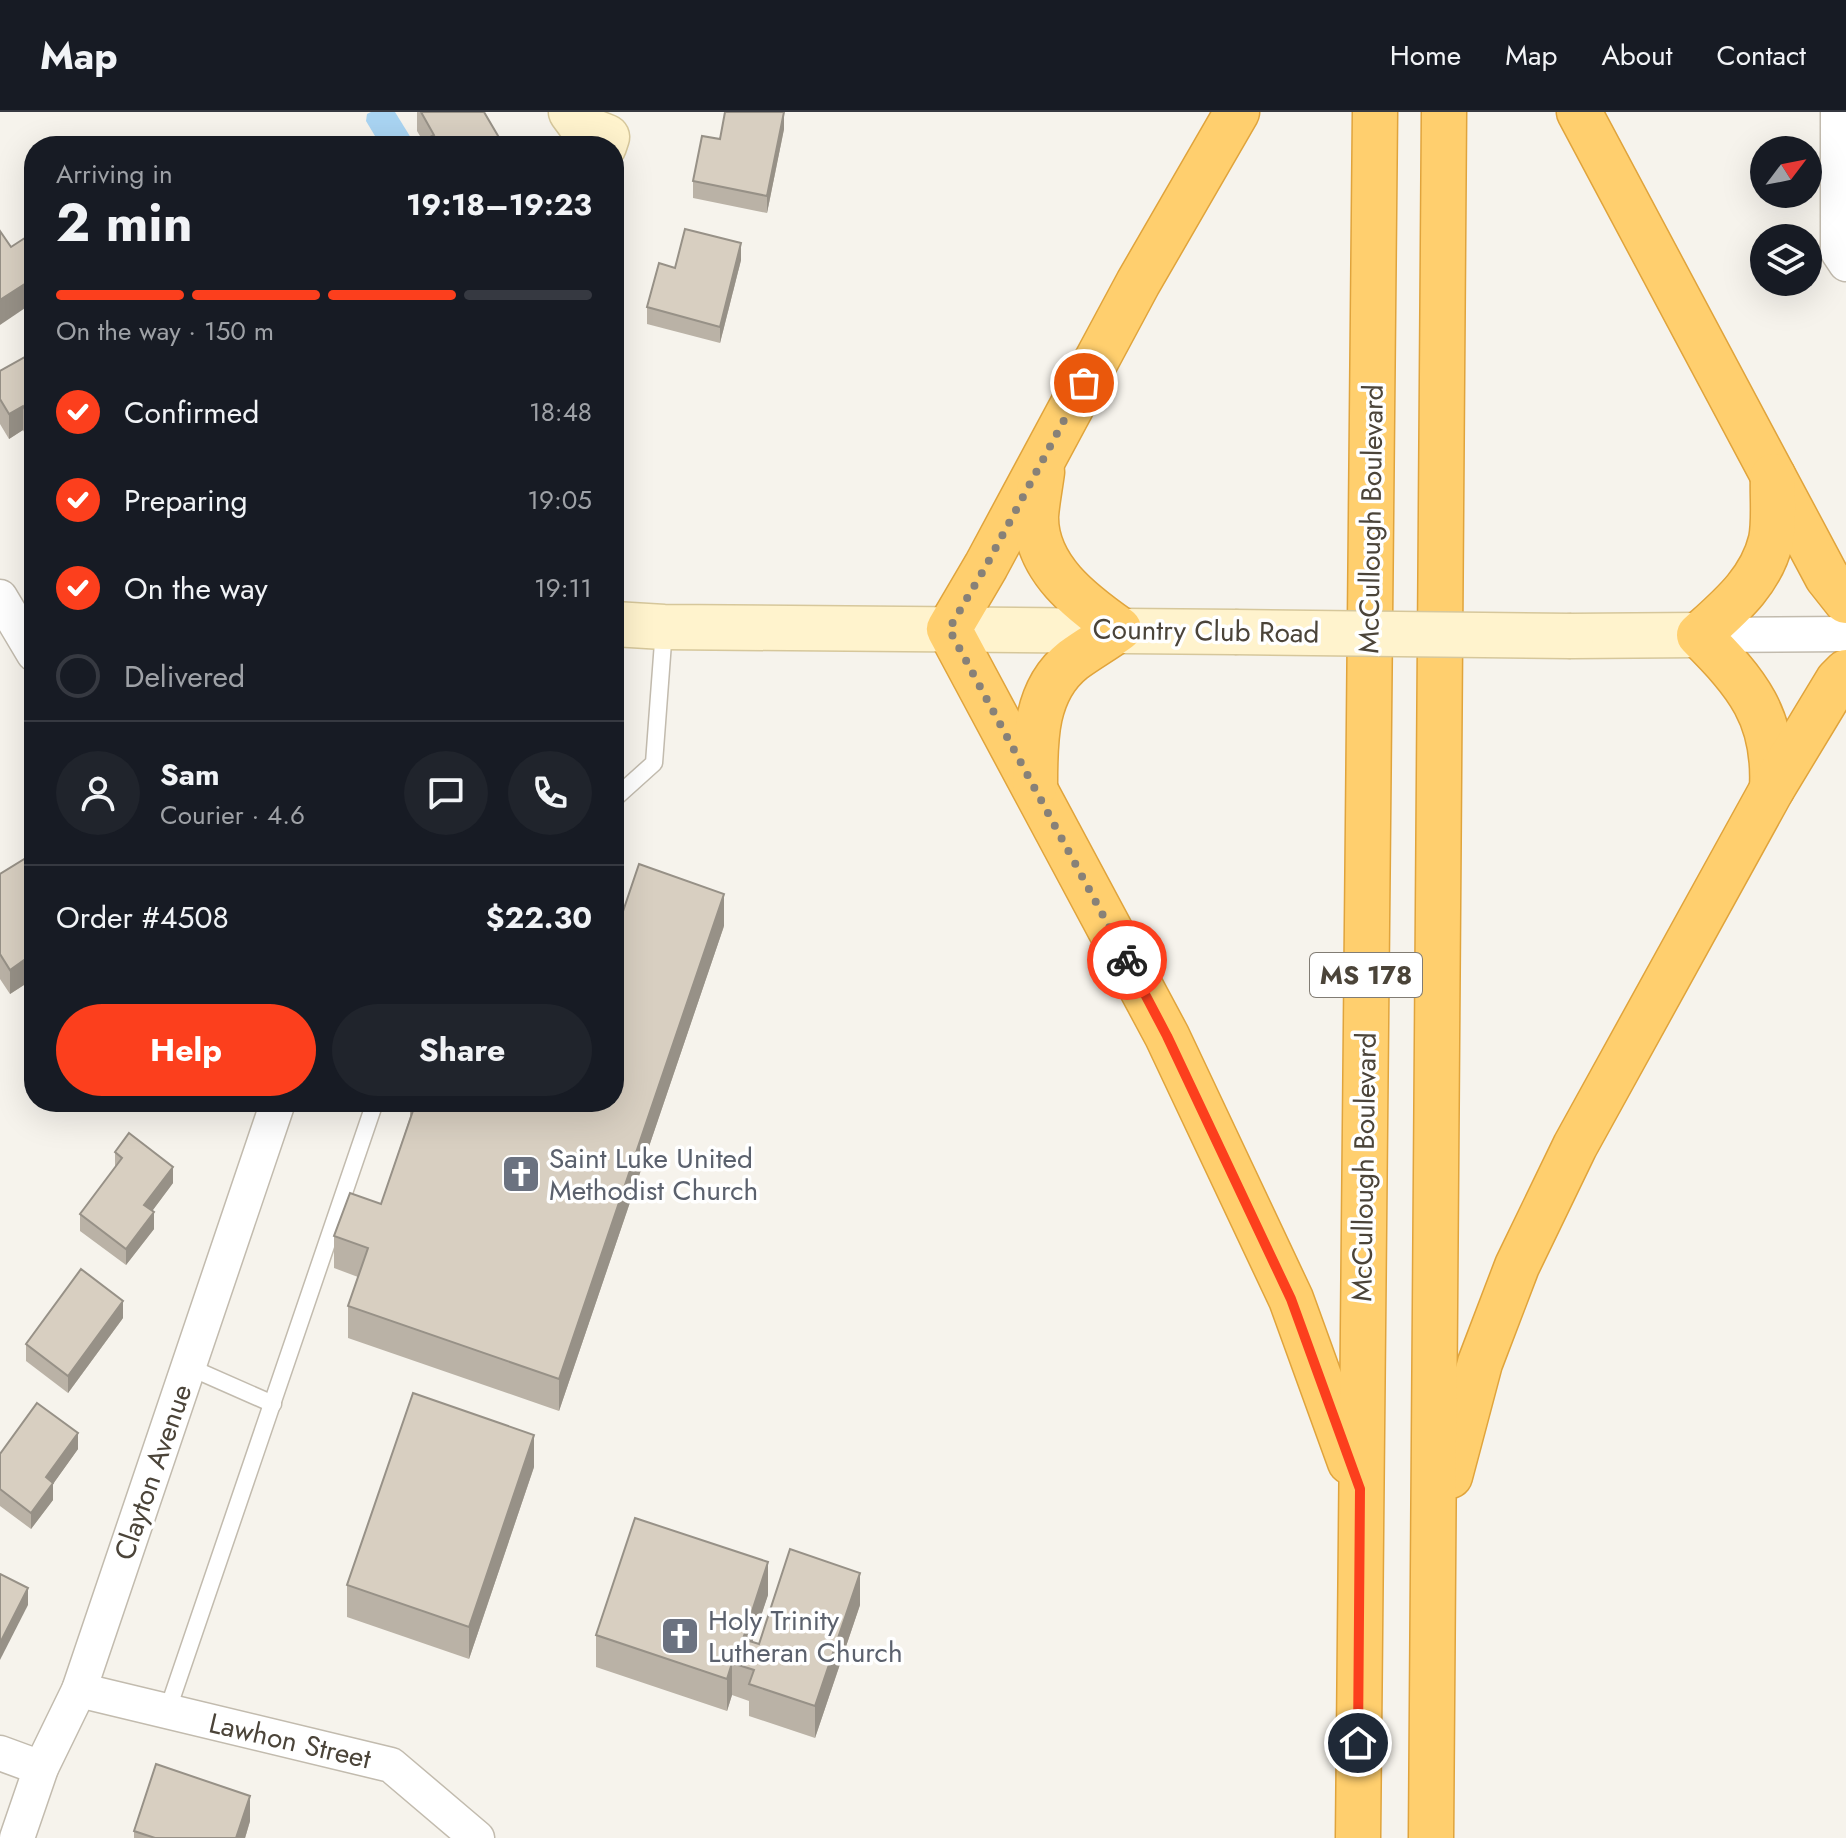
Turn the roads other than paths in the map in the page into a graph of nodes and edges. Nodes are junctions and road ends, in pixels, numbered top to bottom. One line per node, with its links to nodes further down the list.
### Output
1 (571, 112): 7 (street)
2 (1237, 112): 9 (highway)
3 (1375, 112): 28 (highway, McCullough Boulevard / MS 178)
4 (1444, 112): 29 (highway, MS 178)
5 (1579, 112): 10 (highway)
6 (1838, 112): 8 (street)
7 (608, 132)
8 (1846, 264)
9 (1044, 458): 15 (highway); 16 (highway)
10 (1773, 473): 12 (highway); 18 (highway)
11 (0, 597): 19 (street)
12 (1846, 601)
13 (624, 625): 14 (street, Country Club Road)
14 (664, 627): 15 (street, Country Club Road); 23 (lane)
15 (949, 629): 16 (street, Country Club Road); 21 (highway)
16 (1119, 629): 18 (street, Country Club Road, bridge); 21 (highway)
17 (1846, 634): 18 (street, Country Club Road)
18 (1699, 635): 22 (highway)
19 (24, 637)
20 (1846, 672): 22 (highway)
21 (1035, 787): 28 (highway)
22 (1772, 789): 29 (highway)
23 (624, 790)
24 (275, 1112): 26 (street, Clayton Avenue)
25 (372, 1112): 27 (lane)
26 (189, 1367): 27 (lane); 30 (street, Clayton Avenue)
27 (273, 1404): 31 (lane)
28 (1360, 1489): 36 (highway, McCullough Boulevard / MS 178)
29 (1434, 1537): 37 (highway, MS 178)
30 (79, 1690): 31 (street, Lawhon Street); 33 (street, Clayton Avenue)
31 (167, 1712): 35 (street, Lawhon Street)
32 (0, 1753): 33 (street)
33 (41, 1768): 34 (street, Clayton Avenue)
34 (17, 1838)
35 (477, 1838)
36 (1358, 1838)
37 (1431, 1838)

